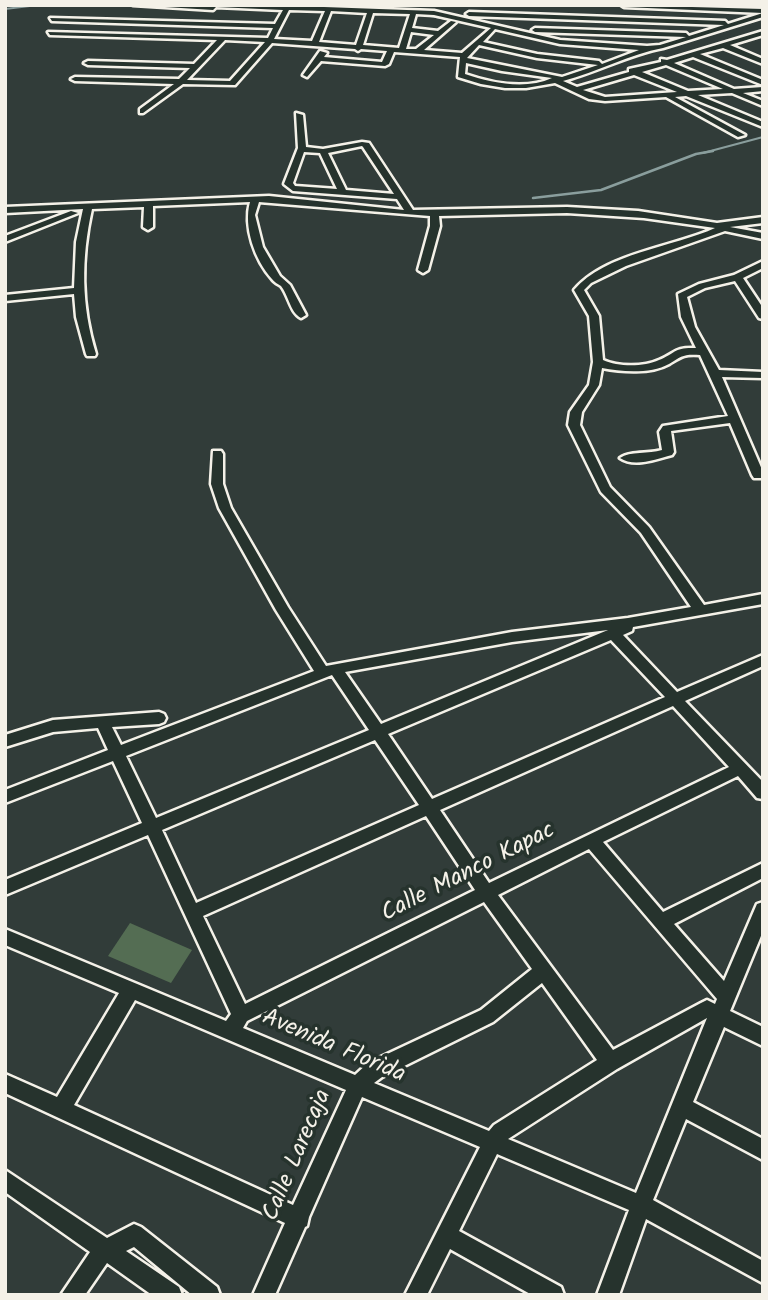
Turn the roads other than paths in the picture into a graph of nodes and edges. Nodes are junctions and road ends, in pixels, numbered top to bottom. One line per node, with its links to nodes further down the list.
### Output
1 (136, 5): 6 (street)
2 (206, 5): 10 (street)
3 (516, 5): 18 (street)
4 (626, 5): 7 (street); 20 (street)
5 (747, 5): 12 (street)
6 (175, 6): 10 (street); 21 (street)
7 (653, 6): 8 (street)
8 (683, 6): 9 (street)
9 (718, 7): 12 (street)
10 (288, 8): 11 (street); 13 (street); 23 (street)
11 (404, 10): 14 (street); 15 (street); 16 (street)
12 (754, 10): 17 (street)
13 (328, 11): 14 (street); 39 (street)
14 (370, 13): 45 (street)
15 (440, 14): 18 (street); 26 (street)
16 (413, 15): 22 (street); 25 (street)
17 (763, 15): 24 (street)
18 (515, 16): 20 (street); 27 (street)
19 (52, 19): 21 (street)
20 (630, 20): 24 (street); 30 (street)
21 (165, 22): 23 (street); 32 (street)
22 (453, 22): 26 (street); 29 (street)
23 (278, 26): 36 (street)
24 (732, 27): 33 (street); 35 (street); 44 (street)
25 (408, 30): 29 (street); 47 (street)
26 (497, 30): 27 (street); 37 (street); 42 (street)
27 (513, 30): 30 (street); 43 (street)
28 (50, 33): 32 (street)
29 (439, 33): 48 (street)
30 (632, 33): 33 (street); 43 (street)
31 (763, 33): 35 (street)
32 (156, 36): 34 (street)
33 (696, 36): 49 (street)
34 (223, 38): 36 (street); 59 (street)
35 (749, 38): 38 (street); 41 (street)
36 (269, 42): 39 (street); 66 (street)
37 (477, 43): 51 (street); 52 (street)
38 (763, 43)
39 (314, 45): 40 (street)
40 (328, 46): 45 (street); 53 (street)
41 (725, 46): 50 (street); 54 (street)
42 (574, 47): 49 (street); 52 (street)
43 (635, 47): 49 (street)
44 (677, 47): 49 (street); 50 (street)
45 (358, 49): 46 (street)
46 (391, 51): 47 (street); 53 (street)
47 (402, 51): 48 (street)
48 (417, 51): 51 (street)
49 (645, 52): 56 (street); 57 (street); 58 (street)
50 (695, 55): 56 (street); 68 (street)
51 (464, 57): 61 (street); 65 (street)
52 (551, 58): 57 (street); 61 (street)
53 (319, 60): 62 (street)
54 (763, 62)
55 (88, 63): 59 (street)
56 (667, 63): 60 (street); 71 (street)
57 (607, 64): 63 (street)
58 (618, 64): 60 (street); 67 (street)
59 (196, 66): 66 (street)
60 (635, 72): 67 (street); 72 (street)
61 (528, 73): 63 (street)
62 (307, 75)
63 (564, 77): 65 (street)
64 (75, 79): 66 (street)
65 (554, 80): 70 (street)
66 (182, 81): 76 (street)
67 (609, 81): 70 (street); 74 (street)
68 (763, 83)
69 (763, 89): 71 (street)
70 (576, 90): 74 (street)
71 (731, 92): 72 (street); 75 (street)
72 (689, 94): 73 (street); 78 (street)
73 (668, 96): 74 (street); 79 (street)
74 (643, 97)
75 (763, 104)
76 (144, 111)
77 (299, 115): 80 (street)
78 (763, 125)
79 (741, 135)
80 (302, 149): 81 (street); 82 (street)
81 (323, 151): 82 (street); 83 (street)
82 (343, 192): 83 (street)
83 (400, 197): 88 (street)
84 (256, 199): 85 (street); 88 (street); 102 (street)
85 (149, 203): 86 (street); 94 (street)
86 (87, 209): 87 (street); 89 (street); 100 (street)
87 (5, 211)
88 (410, 212): 90 (street)
89 (74, 213): 91 (street); 96 (street)
90 (434, 214): 93 (street); 98 (street)
91 (5, 216)
92 (763, 220): 93 (street)
93 (720, 227): 95 (street); 106 (street)
94 (148, 228)
95 (763, 236)
96 (5, 239)
97 (763, 264): 99 (street)
98 (424, 270)
99 (737, 277): 103 (street); 104 (street)
100 (78, 291): 101 (street); 105 (street)
101 (5, 298)
102 (301, 315)
103 (763, 316)
104 (704, 352): 106 (street); 107 (street)
105 (91, 354)
106 (598, 362): 114 (street)
107 (715, 373): 108 (street); 109 (street)
108 (763, 374)
109 (734, 419): 111 (street); 112 (street)
110 (218, 454): 118 (street)
111 (626, 458)
112 (758, 475)
113 (763, 600): 114 (street)
114 (700, 609): 115 (street)
115 (628, 624): 116 (street); 118 (street)
116 (614, 634): 119 (street); 122 (street)
117 (762, 661): 119 (street)
118 (329, 670): 122 (street); 124 (street)
119 (673, 698): 125 (street); 128 (street)
120 (159, 718): 121 (street)
121 (103, 723): 123 (street); 124 (street)
122 (379, 734): 128 (street); 129 (street)
123 (5, 741)
124 (116, 755): 127 (street); 129 (street)
125 (739, 769): 126 (street); 130 (street, Calle Manco Kapac)
126 (763, 793)
127 (5, 797)
128 (430, 809): 133 (street); 135 (street)
129 (150, 827): 132 (street); 135 (street)
130 (591, 840): 133 (street, Calle Manco Kapac); 136 (street)
131 (763, 870): 136 (street)
132 (5, 888)
133 (487, 893): 139 (street); 142 (street, Calle Manco Kapac)
134 (763, 909): 138 (street)
135 (191, 913): 142 (street)
136 (660, 922): 141 (street)
137 (5, 937): 140 (street, Avenida Florida)
138 (756, 942): 141 (street)
139 (544, 971): 145 (street); 147 (street, Calle Larecaja)
140 (130, 991): 143 (street, Avenida Florida); 149 (street)
141 (723, 1007): 144 (street); 145 (street); 148 (street)
142 (241, 1015): 143 (street, Calle Manco Kapac)
143 (230, 1031): 147 (street, Avenida Florida)
144 (763, 1037)
145 (610, 1062): 150 (street)
146 (5, 1083): 149 (street)
147 (356, 1086): 150 (street, Avenida Florida); 154 (street, Calle Larecaja)
148 (683, 1107): 151 (street); 153 (street)
149 (62, 1108): 154 (street)
150 (493, 1141): 153 (street, Avenida Florida); 155 (street)
151 (763, 1150)
152 (5, 1180): 156 (street)
153 (641, 1205): 157 (street, Avenida Florida); 164 (street)
154 (300, 1219): 161 (street, Calle Larecaja)
155 (445, 1234): 162 (street); 163 (street)
156 (104, 1250): 158 (street); 159 (street); 160 (street)
157 (763, 1273)
158 (72, 1295)
159 (171, 1295)
160 (209, 1295)
161 (264, 1295)
162 (416, 1295)
163 (553, 1295)
164 (608, 1295)

